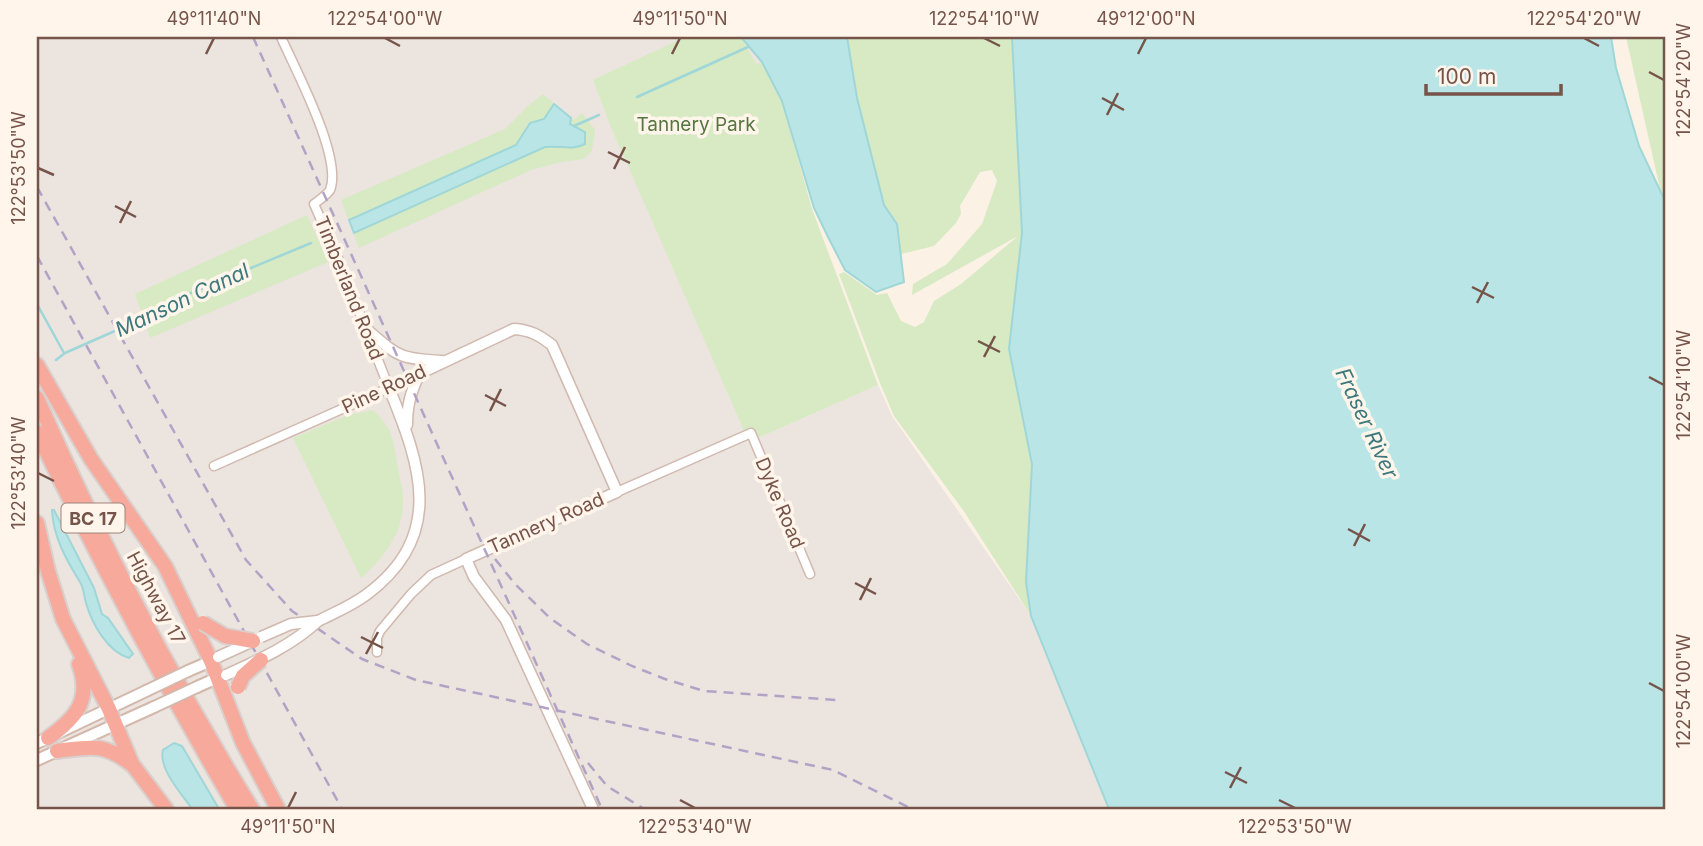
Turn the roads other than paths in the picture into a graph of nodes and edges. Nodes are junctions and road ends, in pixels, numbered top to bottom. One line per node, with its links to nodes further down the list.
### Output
1 (281, 37): 2 (street, Timberland Road)
2 (365, 328): 3 (street); 6 (street, Timberland Road)
3 (444, 361): 5 (street, Pine Road); 12 (street, Pine Road)
4 (37, 365): 16 (highway)
5 (421, 373): 6 (street, Pine Road); 9 (street)
6 (389, 388): 9 (street); 11 (street, Pine Road)
7 (37, 398): 33 (highway, Highway 17 / BC 17)
8 (37, 432): 32 (highway, Highway 17 / BC 17)
9 (407, 432): 17 (street)
10 (751, 433): 12 (street, Tannery Road); 15 (street, Dyke Road)
11 (214, 466)
12 (617, 492): 14 (street, Tannery Road)
13 (37, 523): 18 (highway)
14 (466, 559): 20 (street, Tannery Road); 35 (street)
15 (810, 573)
16 (188, 610): 19 (highway, bridge); 21 (highway)
17 (318, 621): 19 (street, bridge); 22 (street, bridge)
18 (72, 638): 24 (highway); 26 (highway)
19 (253, 640): 21 (street, bridge)
20 (377, 652)
21 (214, 659): 23 (highway); 24 (main road, bridge)
22 (261, 660): 23 (street, bridge); 27 (highway, bridge)
23 (222, 677): 25 (main road, bridge); 27 (highway)
24 (109, 709): 25 (highway); 26 (main road)
25 (116, 724): 28 (main road); 30 (highway)
26 (42, 740)
27 (243, 743): 34 (highway)
28 (57, 751): 29 (main road); 30 (highway)
29 (37, 760)
30 (132, 764): 31 (highway)
31 (166, 809)
32 (237, 809)
33 (253, 809)
34 (278, 809)
35 (593, 809)

